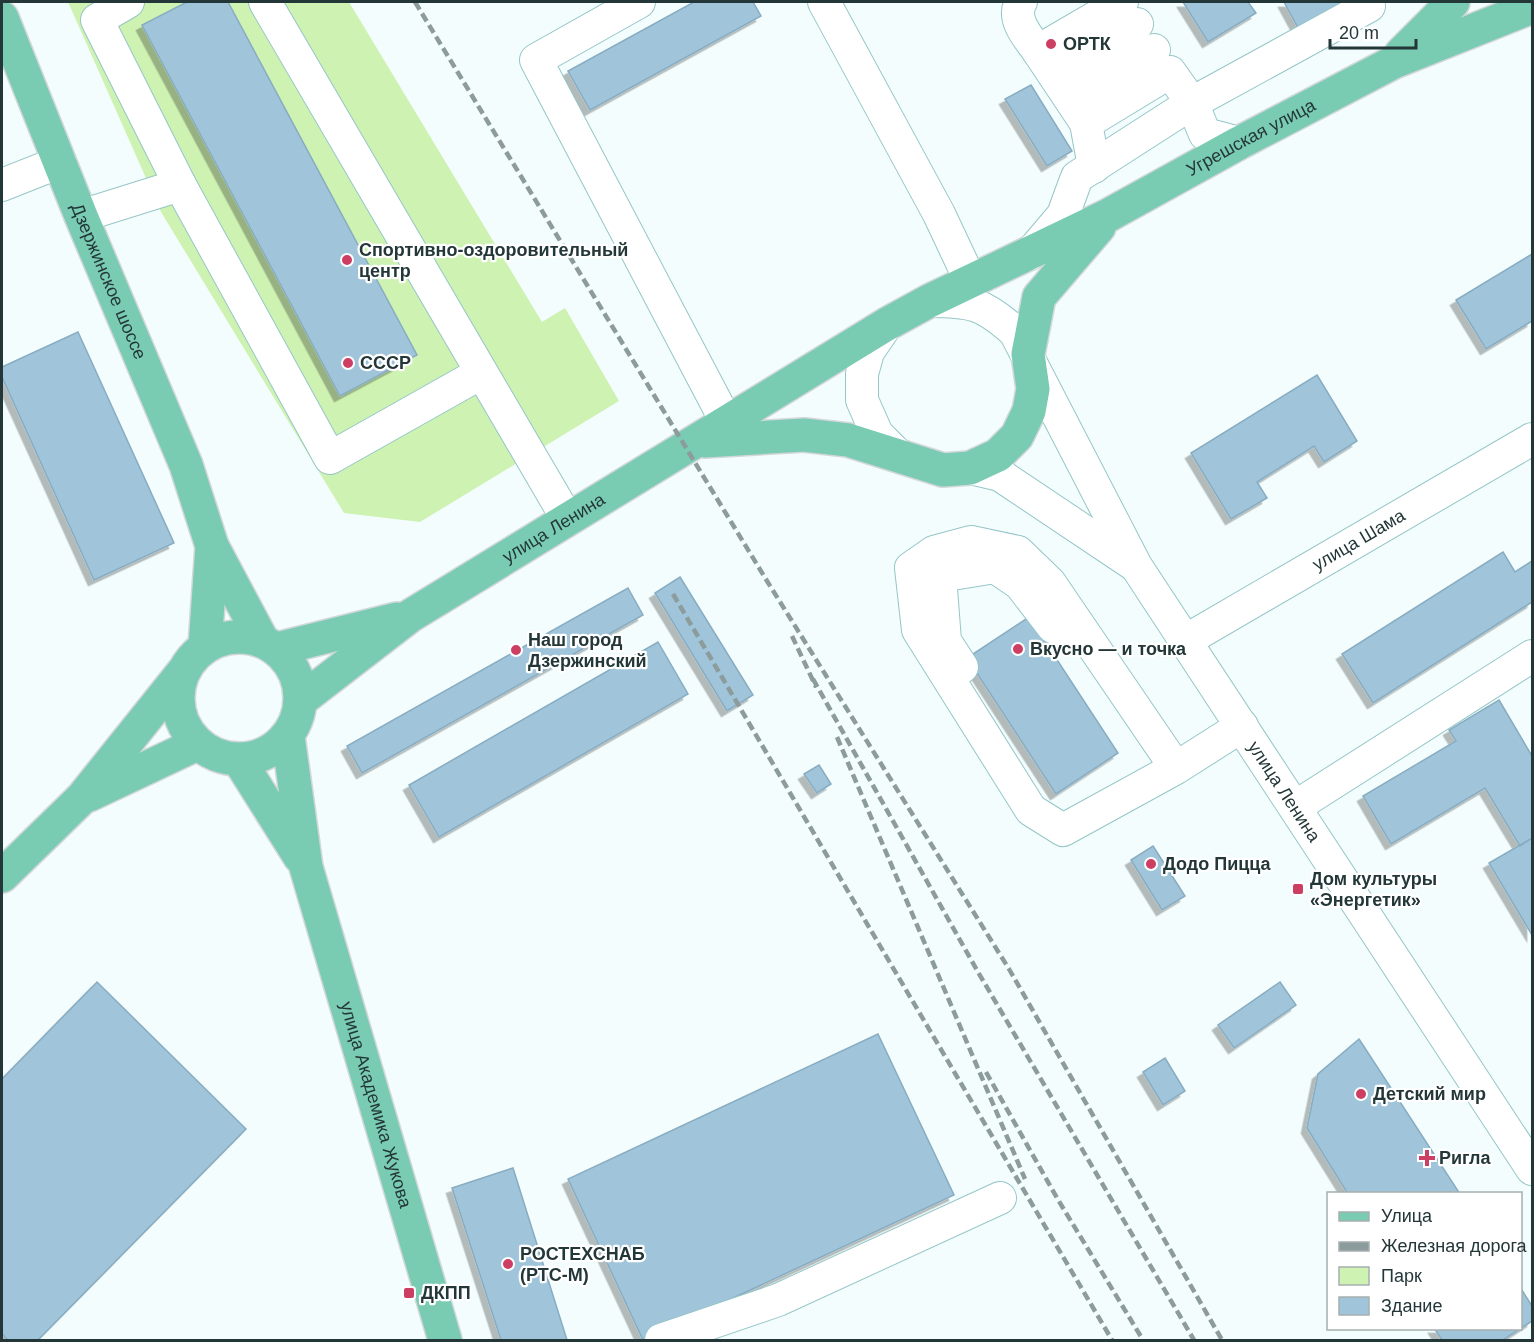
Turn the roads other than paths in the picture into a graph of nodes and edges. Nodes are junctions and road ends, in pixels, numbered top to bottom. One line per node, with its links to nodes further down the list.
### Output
1 (128, 2): 20 (street)
2 (265, 2): 28 (street)
3 (639, 2): 29 (street)
4 (824, 2): 24 (street)
5 (1021, 2): 12 (street)
6 (1453, 2): 13 (main road, Угрешская улица)
7 (1369, 6): 14 (street)
8 (1533, 7): 13 (main road, Угрешская улица)
9 (1127, 9): 11 (street); 12 (street)
10 (2, 18): 17 (main road, Дзержинское шоссе)
11 (1162, 61): 14 (street); 15 (street)
12 (1046, 62): 15 (street)
13 (1394, 62): 16 (main road, Угрешская улица)
14 (1192, 103): 16 (street); 18 (street)
15 (1078, 111): 18 (street)
16 (1239, 143): 22 (main road, Угрешская улица)
17 (60, 162): 19 (street); 21 (main road, Дзержинское шоссе)
18 (1094, 167): 23 (street)
19 (2, 185)
20 (180, 185): 21 (street); 28 (street)
21 (81, 216): 35 (main road, Дзержинское шоссе)
22 (1107, 216): 23 (main road, Угрешская улица); 27 (main road, Угрешская улица)
23 (1028, 256): 24 (main road, Угрешская улица)
24 (971, 282): 25 (main road, Угрешская улица)
25 (929, 301): 26 (main road, улица Ленина); 27 (street, улица Ленина)
26 (887, 324): 29 (main road, улица Ленина); 32 (street, улица Ленина)
27 (1028, 354): 33 (main road, улица Ленина); 36 (street, улица Ленина)
28 (481, 373): 34 (street)
29 (727, 423): 31 (main road, улица Ленина)
30 (1533, 439): 38 (street, улица Шама)
31 (698, 441): 32 (main road, улица Ленина); 34 (main road, улица Ленина)
32 (897, 454): 33 (main road, улица Ленина)
33 (970, 468): 36 (street, улица Ленина)
34 (568, 520): 37 (main road, улица Ленина)
35 (212, 546): 39 (main road, Дзержинское шоссе); 40 (main road, Дзержинское шоссе)
36 (1136, 566): 38 (street, улица Ленина)
37 (410, 616): 39 (main road, улица Ленина); 43 (main road, улица Ленина)
38 (1185, 641): 44 (street, улица Ленина)
39 (270, 645): 40 (main road); 43 (main road)
40 (205, 647): 42 (main road)
41 (1533, 656): 50 (street)
42 (184, 671): 46 (main road); 49 (main road)
43 (301, 700): 45 (main road)
44 (1242, 726): 48 (street); 50 (street, улица Ленина)
45 (288, 736): 47 (main road); 51 (main road, улица Академика Жукова)
46 (197, 744): 47 (main road); 49 (main road)
47 (239, 760): 51 (main road, улица Академика Жукова)
48 (1176, 768): 48 (street)
49 (82, 798): 52 (main road)
50 (1294, 807): 53 (street, улица Ленина)
51 (306, 867): 55 (main road, улица Академика Жукова)
52 (2, 876)
53 (1533, 1169)
54 (1000, 1198): 56 (street)
55 (445, 1341)
56 (661, 1341)

